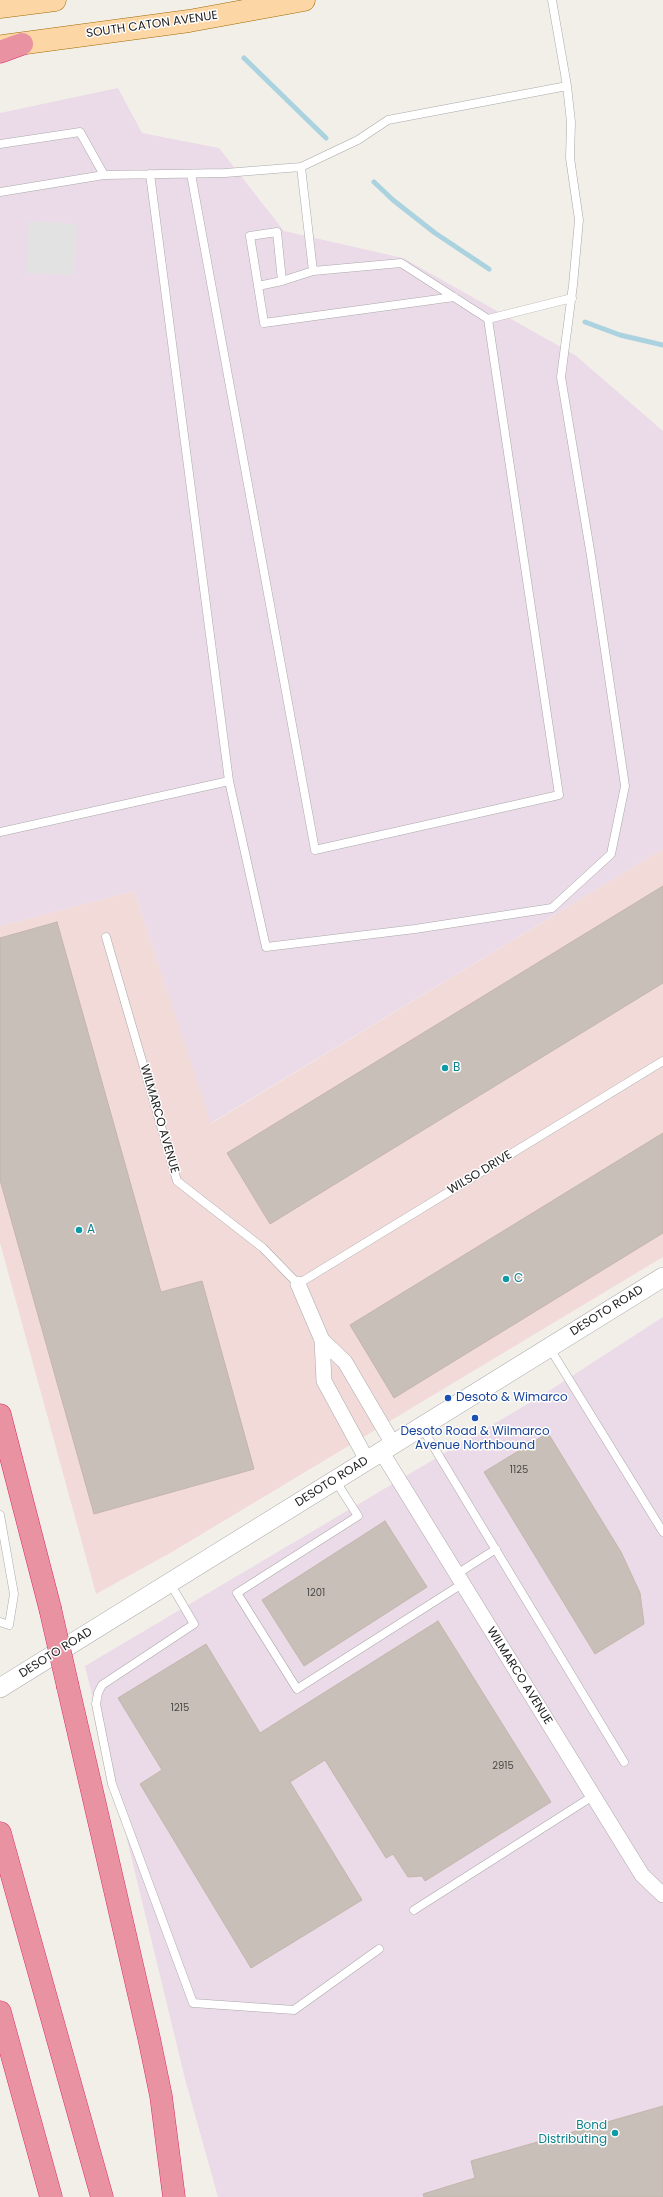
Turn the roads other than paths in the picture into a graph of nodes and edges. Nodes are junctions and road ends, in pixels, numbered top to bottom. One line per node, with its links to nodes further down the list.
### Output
1 (55, 0): 4 (main road)
2 (304, 0): 5 (main road, SOUTH CATON AVENUE)
3 (552, 0): 8 (lane)
4 (0, 7)
5 (22, 44): 6 (main road, SOUTH CATON AVENUE); 7 (highway)
6 (0, 46)
7 (0, 52)
8 (567, 86): 10 (lane); 19 (lane)
9 (0, 144): 13 (lane)
10 (301, 167): 12 (lane); 15 (lane)
11 (150, 174): 12 (lane); 13 (lane); 21 (lane)
12 (191, 174): 20 (lane)
13 (104, 175): 14 (lane)
14 (0, 192)
15 (314, 271): 16 (lane); 18 (lane)
16 (282, 281): 17 (lane); 17 (lane)
17 (258, 286): 18 (lane)
18 (454, 297): 20 (lane)
19 (572, 298): 20 (lane); 21 (lane)
20 (488, 319)
21 (229, 781): 22 (lane)
22 (0, 832)
23 (106, 937): 26 (lane, WILMARCO AVENUE)
24 (663, 1061): 26 (lane, WILSO DRIVE)
25 (663, 1277): 28 (street, DESOTO ROAD)
26 (298, 1284): 27 (street, WILMARCO AVENUE)
27 (322, 1340): 31 (street, WILMARCO AVENUE); 31 (street, WILMARCO AVENUE)
28 (549, 1347): 30 (street, DESOTO ROAD); 34 (lane)
29 (0, 1416): 49 (highway, bridge)
30 (421, 1426): 31 (street, DESOTO ROAD); 35 (lane)
31 (380, 1452): 32 (street, DESOTO ROAD); 36 (street, WILMARCO AVENUE)
32 (335, 1480): 36 (lane); 37 (street, DESOTO ROAD)
33 (0, 1515): 38 (lane)
34 (663, 1532)
35 (496, 1549): 36 (lane); 40 (lane)
36 (459, 1579): 41 (street, WILMARCO AVENUE)
37 (170, 1583): 39 (street, DESOTO ROAD); 45 (lane)
38 (0, 1622)
39 (0, 1688)
40 (624, 1762)
41 (593, 1796): 43 (street, WILMARCO AVENUE); 44 (lane)
42 (0, 1833): 48 (highway)
43 (663, 1895)
44 (414, 1910)
45 (379, 1949)
46 (0, 2012): 47 (highway)
47 (51, 2197)
48 (102, 2197)
49 (174, 2197)

